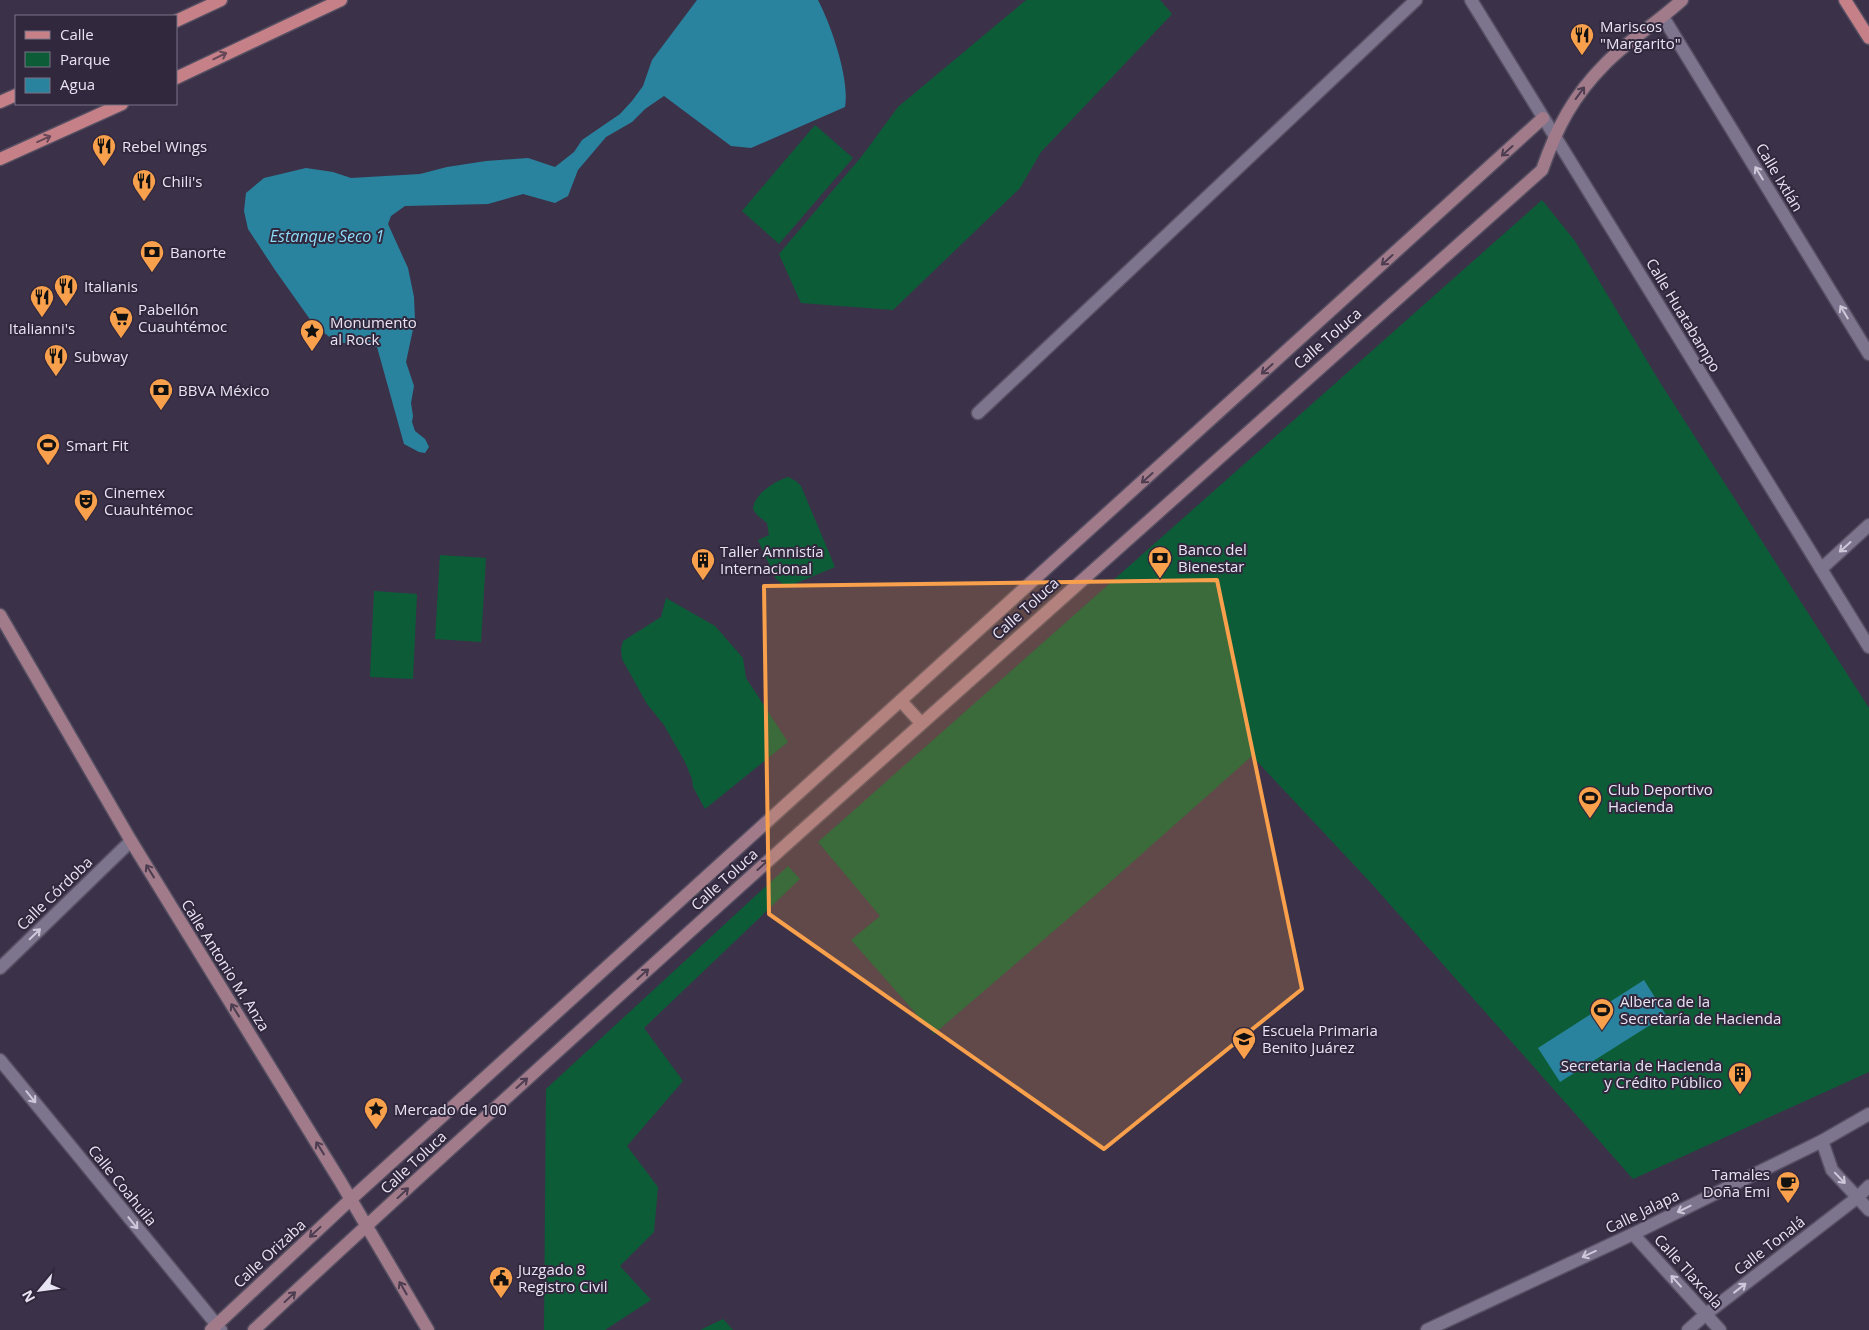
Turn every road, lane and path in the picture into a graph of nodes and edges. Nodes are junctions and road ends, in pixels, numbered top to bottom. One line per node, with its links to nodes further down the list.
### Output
1 (222, 0): 8 (main road)
2 (341, 0): 10 (main road, one-way to 2)
3 (1416, 0): 18 (street)
4 (1471, 0): 14 (street, Calle Huatabampo)
5 (1682, 0): 7 (street, Calle Toluca)
6 (1845, 0): 9 (main road)
7 (1664, 17): 15 (street, Calle Toluca, one-way to 7); 17 (street, Calle Ixtlán, one-way to 7)
8 (178, 20)
9 (1869, 38)
10 (178, 77)
11 (15, 95): 12 (main road)
12 (0, 102)
13 (120, 105): 16 (main road, one-way to 13)
14 (1544, 118): 15 (street, Calle Huatabampo); 23 (street, Calle Toluca, one-way to 23)
15 (1555, 135): 20 (street, Calle Huatabampo); 24 (street, Calle Toluca)
16 (0, 159)
17 (1869, 354)
18 (978, 413)
19 (1869, 526): 20 (street, one-way to 20)
20 (1821, 570): 22 (street, Calle Huatabampo)
21 (0, 615): 25 (street, Calle Antonio M. Anza)
22 (1869, 647)
23 (901, 701): 24 (street); 32 (street, Calle Toluca)
24 (921, 723): 34 (street, Calle Toluca, one-way to 24)
25 (131, 841): 26 (street, Calle Córdoba, one-way to 25); 32 (street, Calle Antonio M. Anza, one-way to 25)
26 (0, 968)
27 (0, 1060): 37 (street, Calle Coahuila, one-way to 37)
28 (1869, 1114): 29 (street, Calle Jalapa)
29 (1822, 1141): 31 (street, one-way to 31); 35 (street, Calle Jalapa, one-way to 35)
30 (1869, 1186): 31 (street, Calle Tonalá)
31 (1858, 1197): 33 (street); 36 (street, Calle Tonalá, one-way to 31)
32 (351, 1199): 34 (street, Calle Antonio M. Anza); 37 (street, Calle Orizaba, one-way to 37)
33 (1869, 1210)
34 (366, 1225): 38 (street, one-way to 34); 39 (street, Calle Antonio M. Anza, one-way to 34)
35 (1633, 1234): 36 (street, Calle Tlaxcala, one-way to 35); 40 (street, Calle Jalapa, one-way to 40)
36 (1706, 1314): 41 (street, Calle Tonalá); 42 (street, Calle Tlaxcala)
37 (216, 1328)
38 (254, 1330)
39 (428, 1330)
40 (1426, 1330)
41 (1688, 1330)
42 (1720, 1330)

